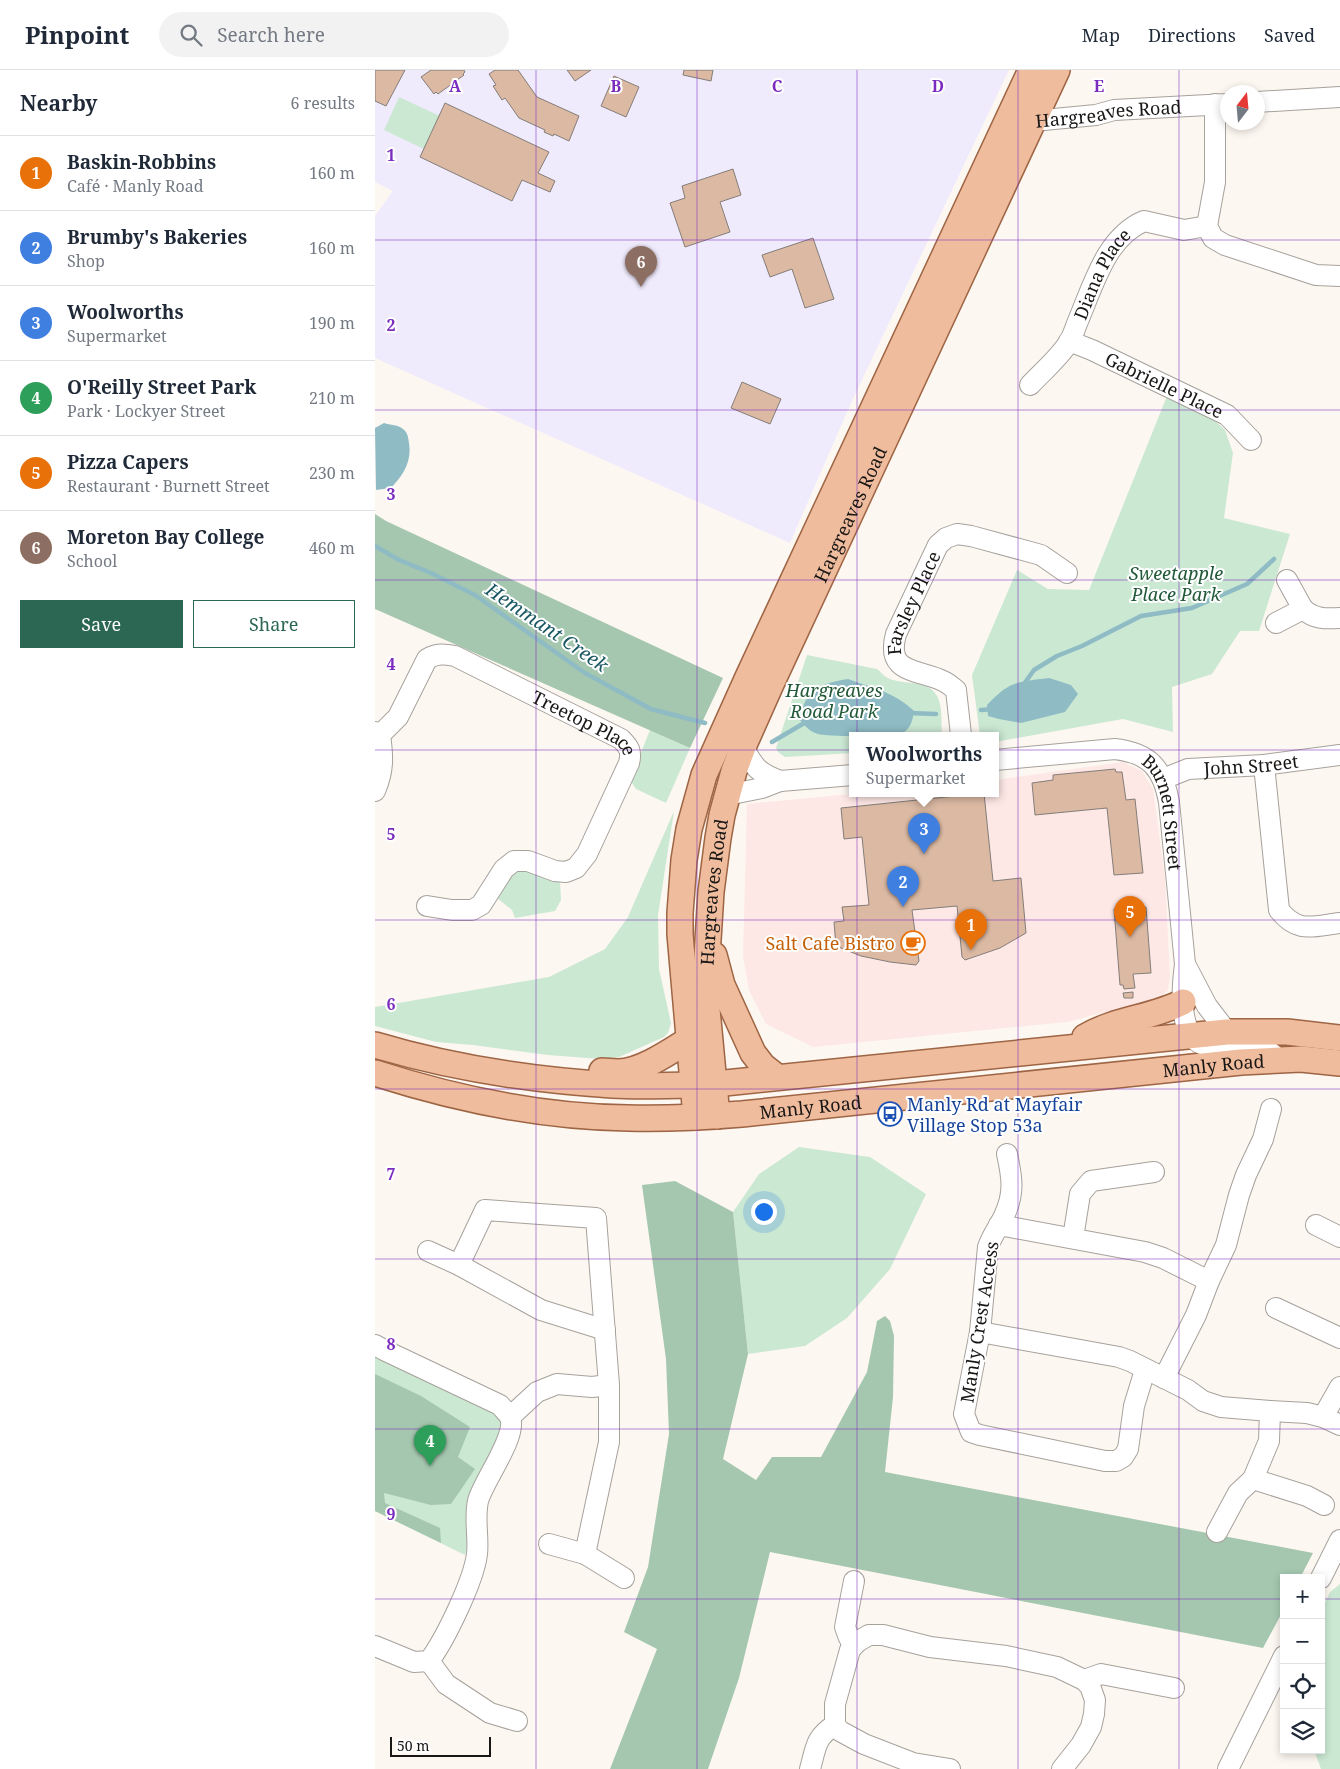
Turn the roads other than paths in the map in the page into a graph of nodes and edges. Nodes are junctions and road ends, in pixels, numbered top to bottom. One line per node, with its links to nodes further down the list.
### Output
1 (1031, 70): 6 (main road)
2 (1057, 70): 6 (main road)
3 (1340, 97): 4 (street)
4 (1265, 102)
5 (1220, 104): 6 (street, Hargreaves Road)
6 (1022, 116): 20 (main road, Hargreaves Road); 37 (main road, Hargreaves Road)
7 (1220, 117): 8 (street)
8 (1207, 226): 9 (street); 10 (street, Diana Place)
9 (1340, 276)
10 (1069, 342): 11 (street, Diana Place); 12 (street, Gabrielle Place)
11 (1030, 385)
12 (1251, 440)
13 (1067, 573): 18 (street, Farsley Place)
14 (1287, 580): 15 (street)
15 (1303, 609): 16 (street); 17 (street)
16 (1340, 618)
17 (1276, 623)
18 (961, 732)
19 (377, 733): 27 (street); 29 (street, Treetop Place)
20 (743, 747): 26 (street); 28 (main road, Hargreaves Road)
21 (1340, 755): 23 (street, John Street)
22 (999, 760): 25 (street, Burnett Street)
23 (1264, 765): 25 (street, John Street); 30 (street)
24 (849, 775): 26 (street)
25 (1163, 779): 32 (street, Burnett Street)
26 (780, 781): 28 (street)
27 (375, 791)
28 (727, 795): 31 (main road, Hargreaves Road)
29 (427, 906)
30 (1340, 923)
31 (708, 933): 44 (main road); 45 (main road, Hargreaves Road)
32 (1185, 964): 33 (street, Burnett Street); 34 (street, Burnett Street)
33 (1183, 1002): 35 (street, Burnett Street); 39 (main road)
34 (1227, 1032): 35 (main road, Manly Road); 36 (main road, Manly Road)
35 (1190, 1034): 39 (main road, Manly Road); 40 (street)
36 (1340, 1038)
37 (690, 1039): 42 (main road); 45 (main road, Hargreaves Road)
38 (375, 1045): 42 (main road, Manly Road)
39 (1070, 1047): 44 (main road, Manly Road)
40 (1279, 1059): 41 (main road, Manly Road); 47 (main road, Manly Road)
41 (1340, 1063)
42 (483, 1071): 45 (main road, Manly Road)
43 (375, 1073): 47 (main road, Manly Road)
44 (777, 1077): 45 (main road, Manly Road)
45 (704, 1084): 47 (main road, Hargreaves Road)
46 (1271, 1110): 56 (street)
47 (707, 1116)
48 (1007, 1154): 50 (street, Manly Crest Access)
49 (1153, 1172): 53 (street)
50 (999, 1224): 53 (street, Manly Crest Access); 59 (street, Manly Crest Access)
51 (1316, 1226): 52 (street)
52 (1340, 1237)
53 (1073, 1238): 56 (street, Manly Crest Access)
54 (429, 1251): 55 (street)
55 (459, 1265): 58 (street); 58 (street)
56 (1209, 1281): 63 (street)
57 (1276, 1308): 60 (street)
58 (605, 1330): 64 (street)
59 (980, 1332): 62 (street); 62 (street, Manly Crest Access)
60 (1340, 1338)
61 (375, 1344): 67 (street)
62 (1145, 1370): 63 (street)
63 (1165, 1378): 66 (street)
64 (609, 1385): 67 (street); 74 (street)
65 (1340, 1387): 68 (street)
66 (1270, 1412): 68 (street); 69 (street)
67 (510, 1417): 80 (street)
68 (1332, 1421)
69 (1253, 1479): 70 (street); 71 (street)
70 (1324, 1505)
71 (1217, 1532)
72 (1340, 1541): 75 (street)
73 (549, 1544): 74 (street)
74 (585, 1554): 76 (street)
75 (1323, 1574)
76 (623, 1578)
77 (854, 1581): 78 (street)
78 (857, 1642): 82 (street); 85 (street)
79 (375, 1646): 80 (street)
80 (429, 1661): 84 (street)
81 (1280, 1664): 89 (street)
82 (1085, 1680): 83 (street); 88 (street)
83 (1175, 1688)
84 (517, 1721)
85 (835, 1725): 86 (street); 87 (street)
86 (810, 1769)
87 (950, 1769)
88 (1062, 1769)
89 (1228, 1769)

